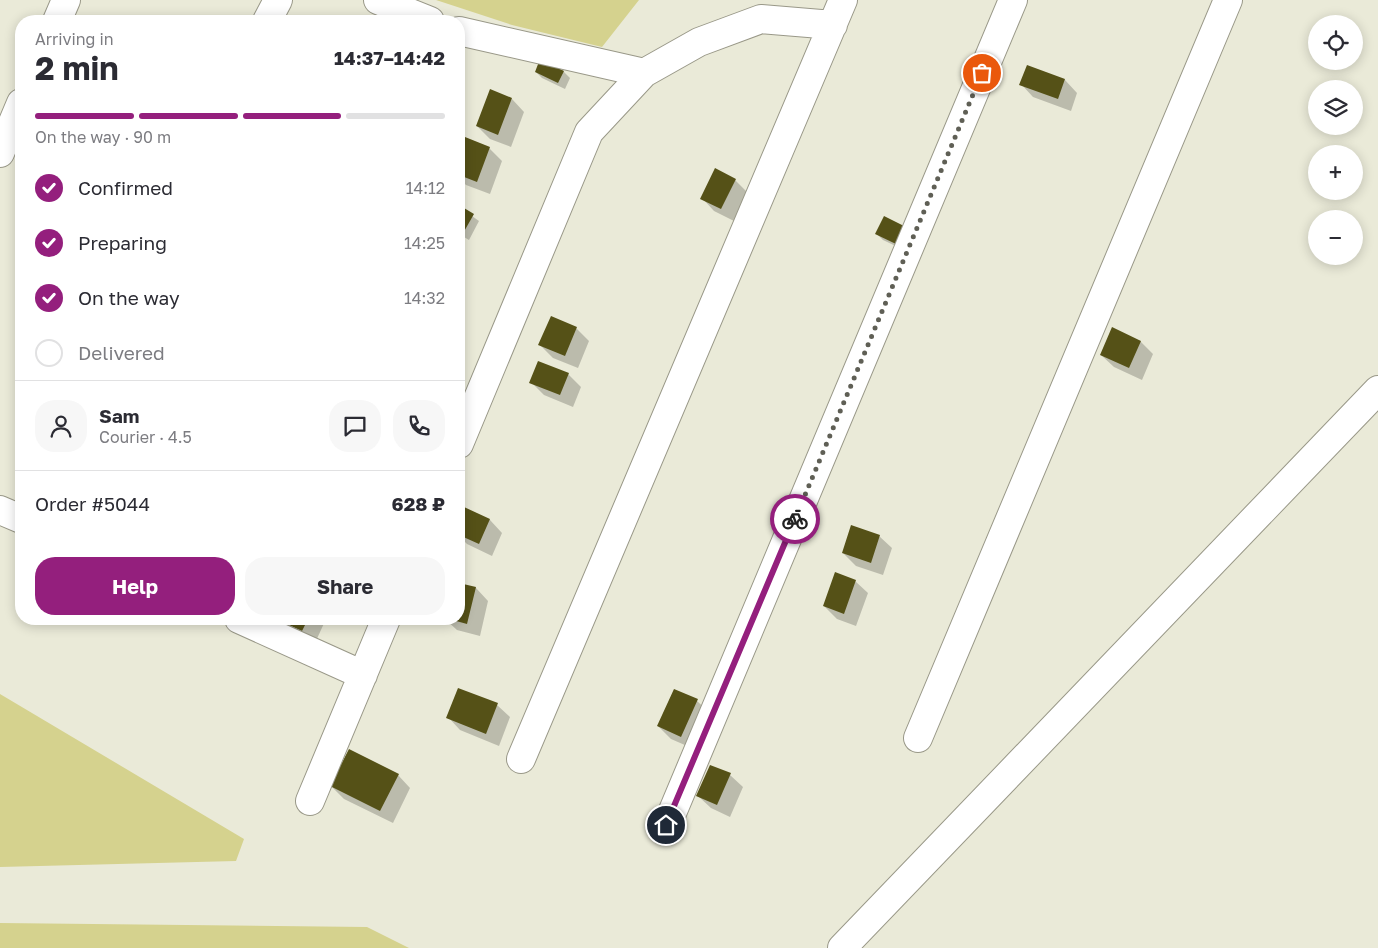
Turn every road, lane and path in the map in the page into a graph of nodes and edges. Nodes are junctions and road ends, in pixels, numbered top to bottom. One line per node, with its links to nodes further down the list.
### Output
1 (66, 0): 7 (street)
2 (278, 0): 8 (street)
3 (378, 0): 9 (street)
4 (843, 0): 10 (street)
5 (1013, 0): 25 (street)
6 (1228, 0): 22 (street)
7 (59, 15)
8 (270, 15)
9 (415, 15)
10 (833, 25): 12 (street); 23 (street)
11 (465, 32): 12 (street)
12 (644, 74): 16 (street)
13 (15, 117): 14 (street)
14 (0, 153)
15 (1378, 390): 26 (street)
16 (465, 430)
17 (0, 510): 18 (street)
18 (15, 516)
19 (252, 625): 21 (street)
20 (384, 625): 21 (street)
21 (363, 675): 24 (street)
22 (918, 738)
23 (521, 759)
24 (310, 801)
25 (666, 825)
26 (842, 948)

